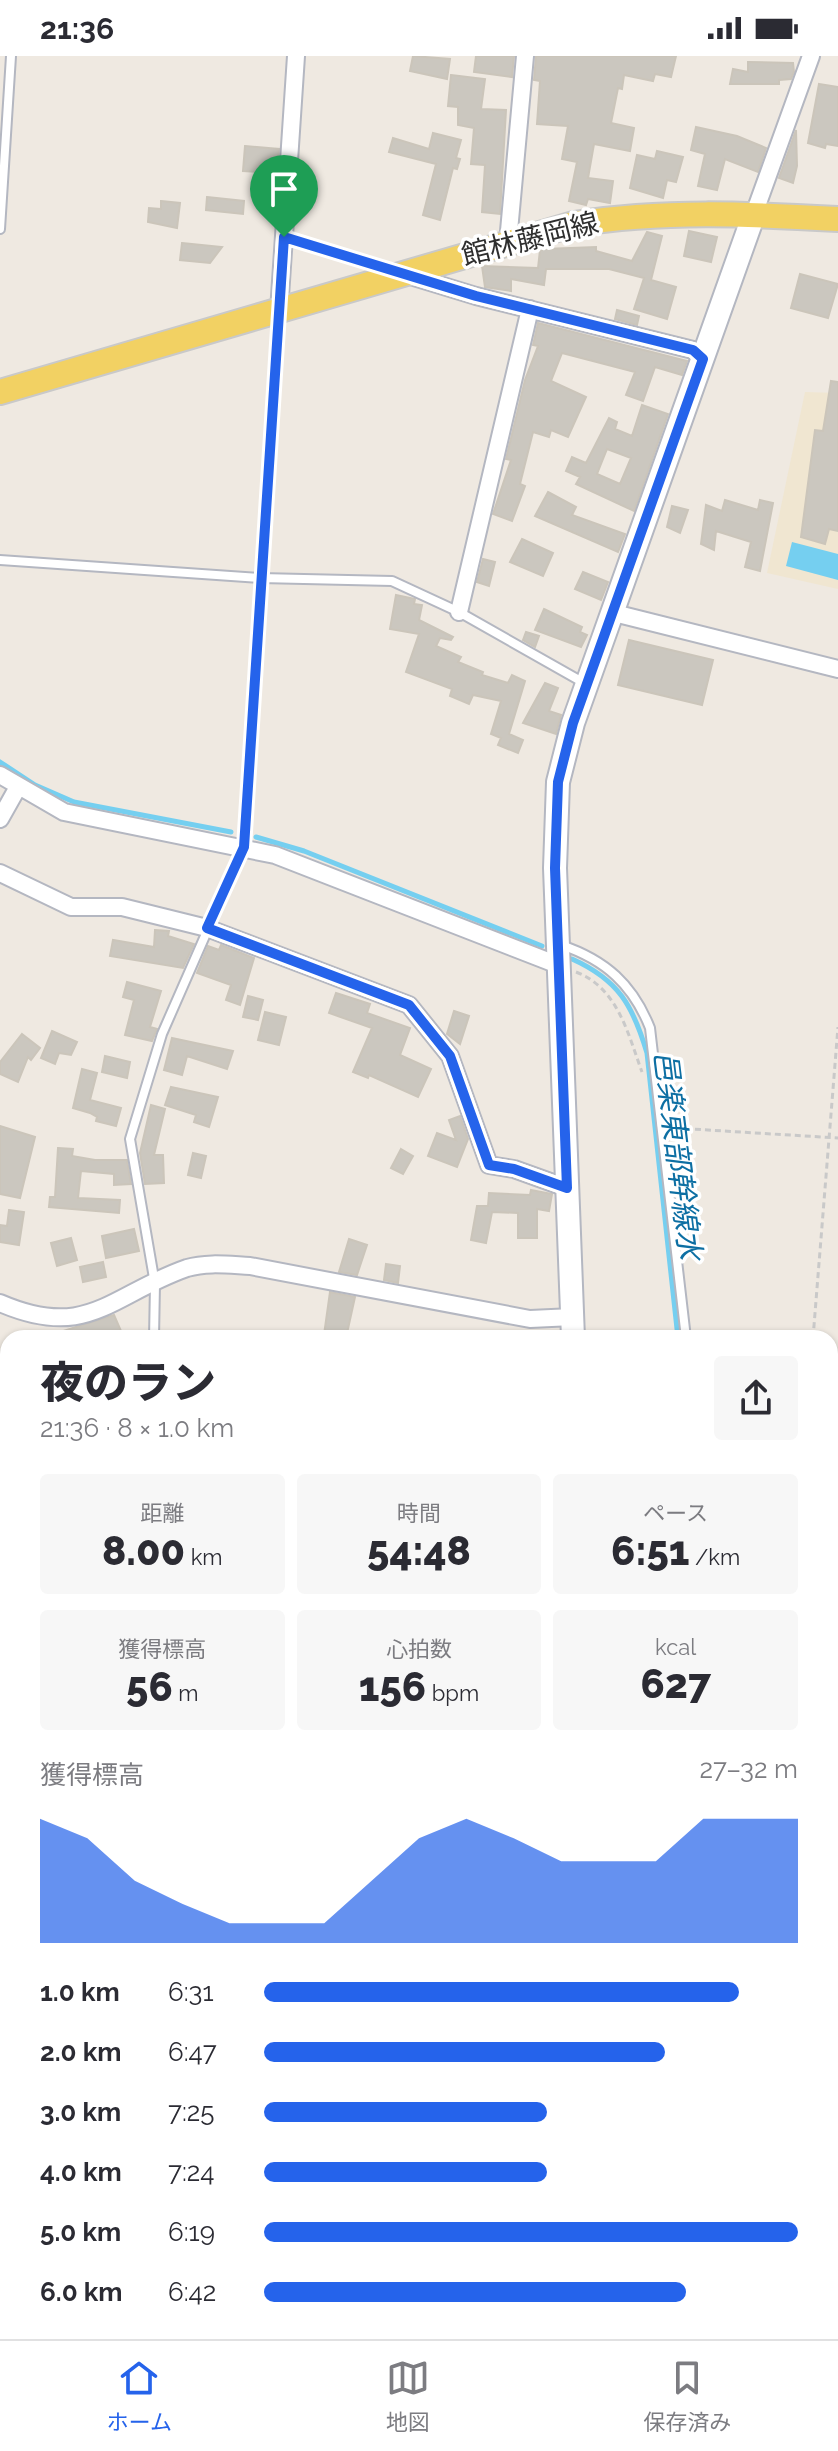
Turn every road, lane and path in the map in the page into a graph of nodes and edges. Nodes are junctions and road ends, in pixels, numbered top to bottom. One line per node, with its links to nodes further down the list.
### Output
1 (11, 56): 7 (lane)
2 (296, 56): 8 (street)
3 (525, 56): 9 (street)
4 (811, 56): 5 (street)
5 (754, 214): 6 (main road, 館林藤岡線); 9 (main road, 館林藤岡線); 13 (main road)
6 (838, 219)
7 (0, 229)
8 (284, 237): 10 (path); 12 (street)
9 (508, 242): 10 (main road, 館林藤岡線)
10 (402, 273): 11 (street); 12 (main road, 館林藤岡線)
11 (530, 309): 13 (street); 17 (street)
12 (279, 311): 14 (main road, 館林藤岡線); 16 (lane)
13 (703, 359): 18 (main road)
14 (0, 392)
15 (0, 560): 16 (lane)
16 (260, 578): 17 (lane); 24 (lane)
17 (459, 612): 20 (lane)
18 (614, 613): 19 (street); 20 (main road)
19 (838, 669)
20 (587, 684): 27 (main road)
21 (0, 775): 22 (street)
22 (18, 787): 23 (street); 24 (street)
23 (0, 819)
24 (244, 847): 26 (lane); 27 (street)
25 (0, 873): 26 (street)
26 (207, 928): 33 (street); 34 (lane)
27 (557, 954): 29 (path); 30 (lane); 33 (main road)
28 (838, 1027): 31 (path)
29 (643, 1075)
30 (663, 1127): 31 (path); 38 (lane)
31 (831, 1138): 32 (path); 39 (path)
32 (838, 1138)
33 (567, 1188): 36 (main road)
34 (155, 1284): 35 (street); 36 (street); 37 (lane)
35 (0, 1303)
36 (573, 1328)
37 (154, 1330)
38 (685, 1330)
39 (814, 1330)

